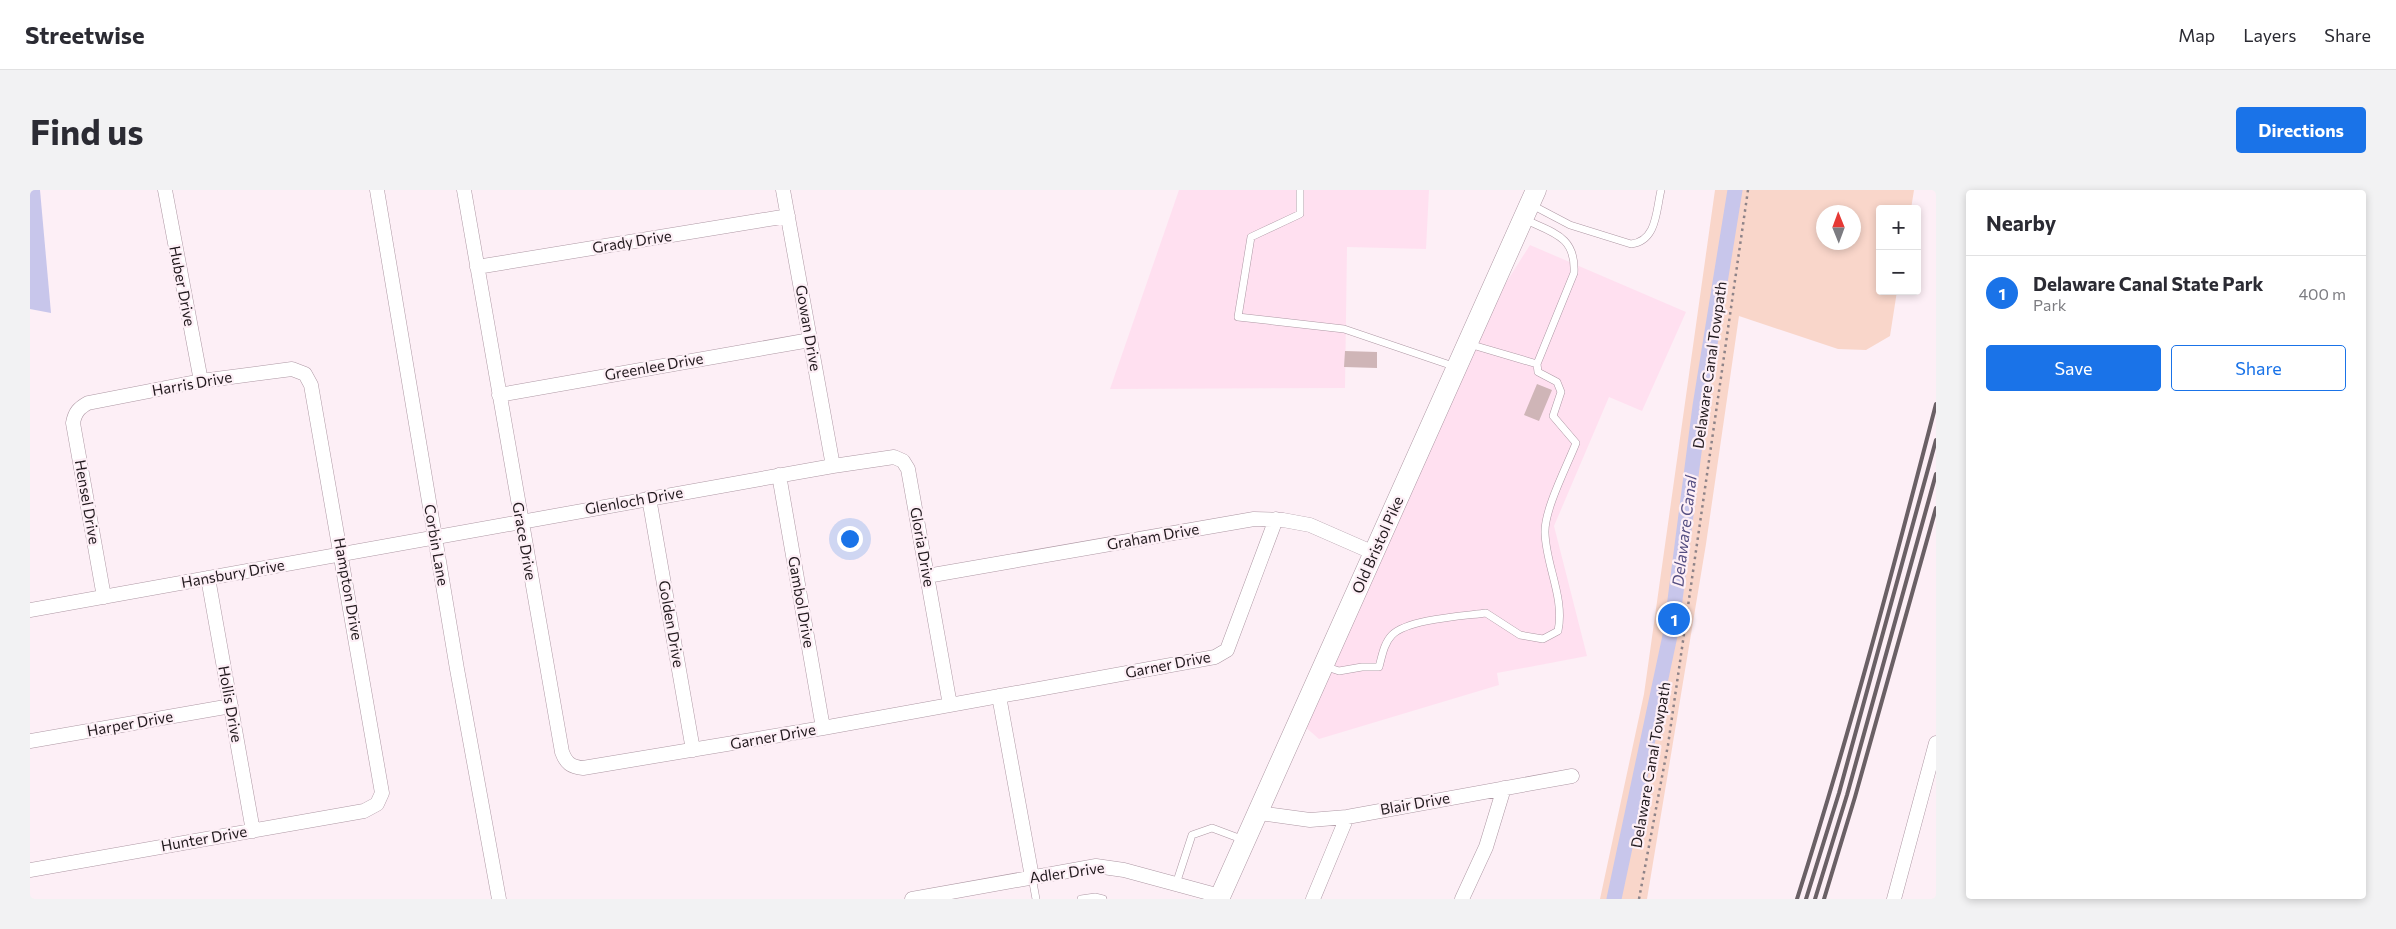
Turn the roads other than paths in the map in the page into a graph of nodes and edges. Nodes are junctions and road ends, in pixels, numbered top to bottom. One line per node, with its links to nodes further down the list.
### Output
1 (165, 190): 15 (street, Huber Drive)
2 (377, 190): 23 (street, Corbin Lane)
3 (464, 190): 9 (street, Grace Drive)
4 (783, 190): 8 (street, Gowan Drive)
5 (1300, 190): 13 (lane)
6 (1661, 190): 7 (lane)
7 (1530, 204): 11 (main road, Old Bristol Pike); 12 (lane)
8 (788, 216): 9 (street, Grady Drive); 10 (street, Gowan Drive)
9 (477, 267): 16 (street, Grace Drive)
10 (810, 340): 16 (street, Greenlee Drive); 18 (street, Gowan Drive)
11 (1468, 344): 12 (lane); 13 (main road, Old Bristol Pike)
12 (1537, 364): 30 (lane)
13 (1457, 368): 24 (main road, Old Bristol Pike)
14 (305, 374): 15 (street, Harris Drive); 25 (street, Hampton Drive)
15 (201, 381): 17 (street, Harris Drive)
16 (499, 395): 22 (street, Grace Drive)
17 (80, 408): 28 (street, Hensel Drive)
18 (833, 466): 19 (street, Glenloch Drive); 26 (street, Gloria Drive)
19 (779, 475): 20 (street, Glenloch Drive); 34 (street, Gambol Drive)
20 (649, 498): 22 (street, Glenloch Drive); 37 (street, Golden Drive)
21 (1276, 519): 24 (street, Graham Drive); 26 (street, Graham Drive); 31 (street, Garner Drive)
22 (521, 522): 23 (street, Glenloch Drive); 37 (street, Grace Drive)
23 (435, 536): 25 (street, Hansbury Drive); 49 (street, Corbin Lane)
24 (1374, 553): 30 (main road, Old Bristol Pike)
25 (342, 554): 27 (street, Hansbury Drive); 40 (street, Hampton Drive)
26 (927, 576): 33 (street, Gloria Drive)
27 (208, 578): 28 (street, Hansbury Drive); 32 (street, Hollis Drive)
28 (104, 597): 29 (street, Hansbury Drive)
29 (30, 610)
30 (1324, 666): 41 (main road, Old Bristol Pike)
31 (1000, 696): 33 (street, Garner Drive); 46 (street)
32 (231, 706): 35 (street, Harper Drive); 43 (street, Hollis Drive)
33 (950, 706): 34 (street, Garner Drive)
34 (823, 728): 37 (street, Garner Drive)
35 (30, 741)
36 (1936, 744): 56 (street)
37 (693, 750)
38 (1572, 776): 39 (street, Blair Drive)
39 (1504, 788): 42 (street, Blair Drive); 55 (street)
40 (377, 804): 43 (street, Hunter Drive)
41 (1259, 813): 42 (street, Blair Drive); 44 (main road, Old Bristol Pike)
42 (1347, 817): 54 (street)
43 (253, 831): 45 (street, Hunter Drive)
44 (1246, 840): 47 (lane); 48 (main road, Old Bristol Pike)
45 (30, 870)
46 (1032, 877): 47 (street, Adler Drive); 50 (street, Adler Drive); 51 (lane)
47 (1176, 884): 48 (street, Adler Drive)
48 (1220, 898)
49 (499, 899)
50 (912, 899)
51 (1036, 899)
52 (1081, 899): 53 (lane)
53 (1103, 899)
54 (1313, 899)
55 (1462, 899)
56 (1894, 899)

